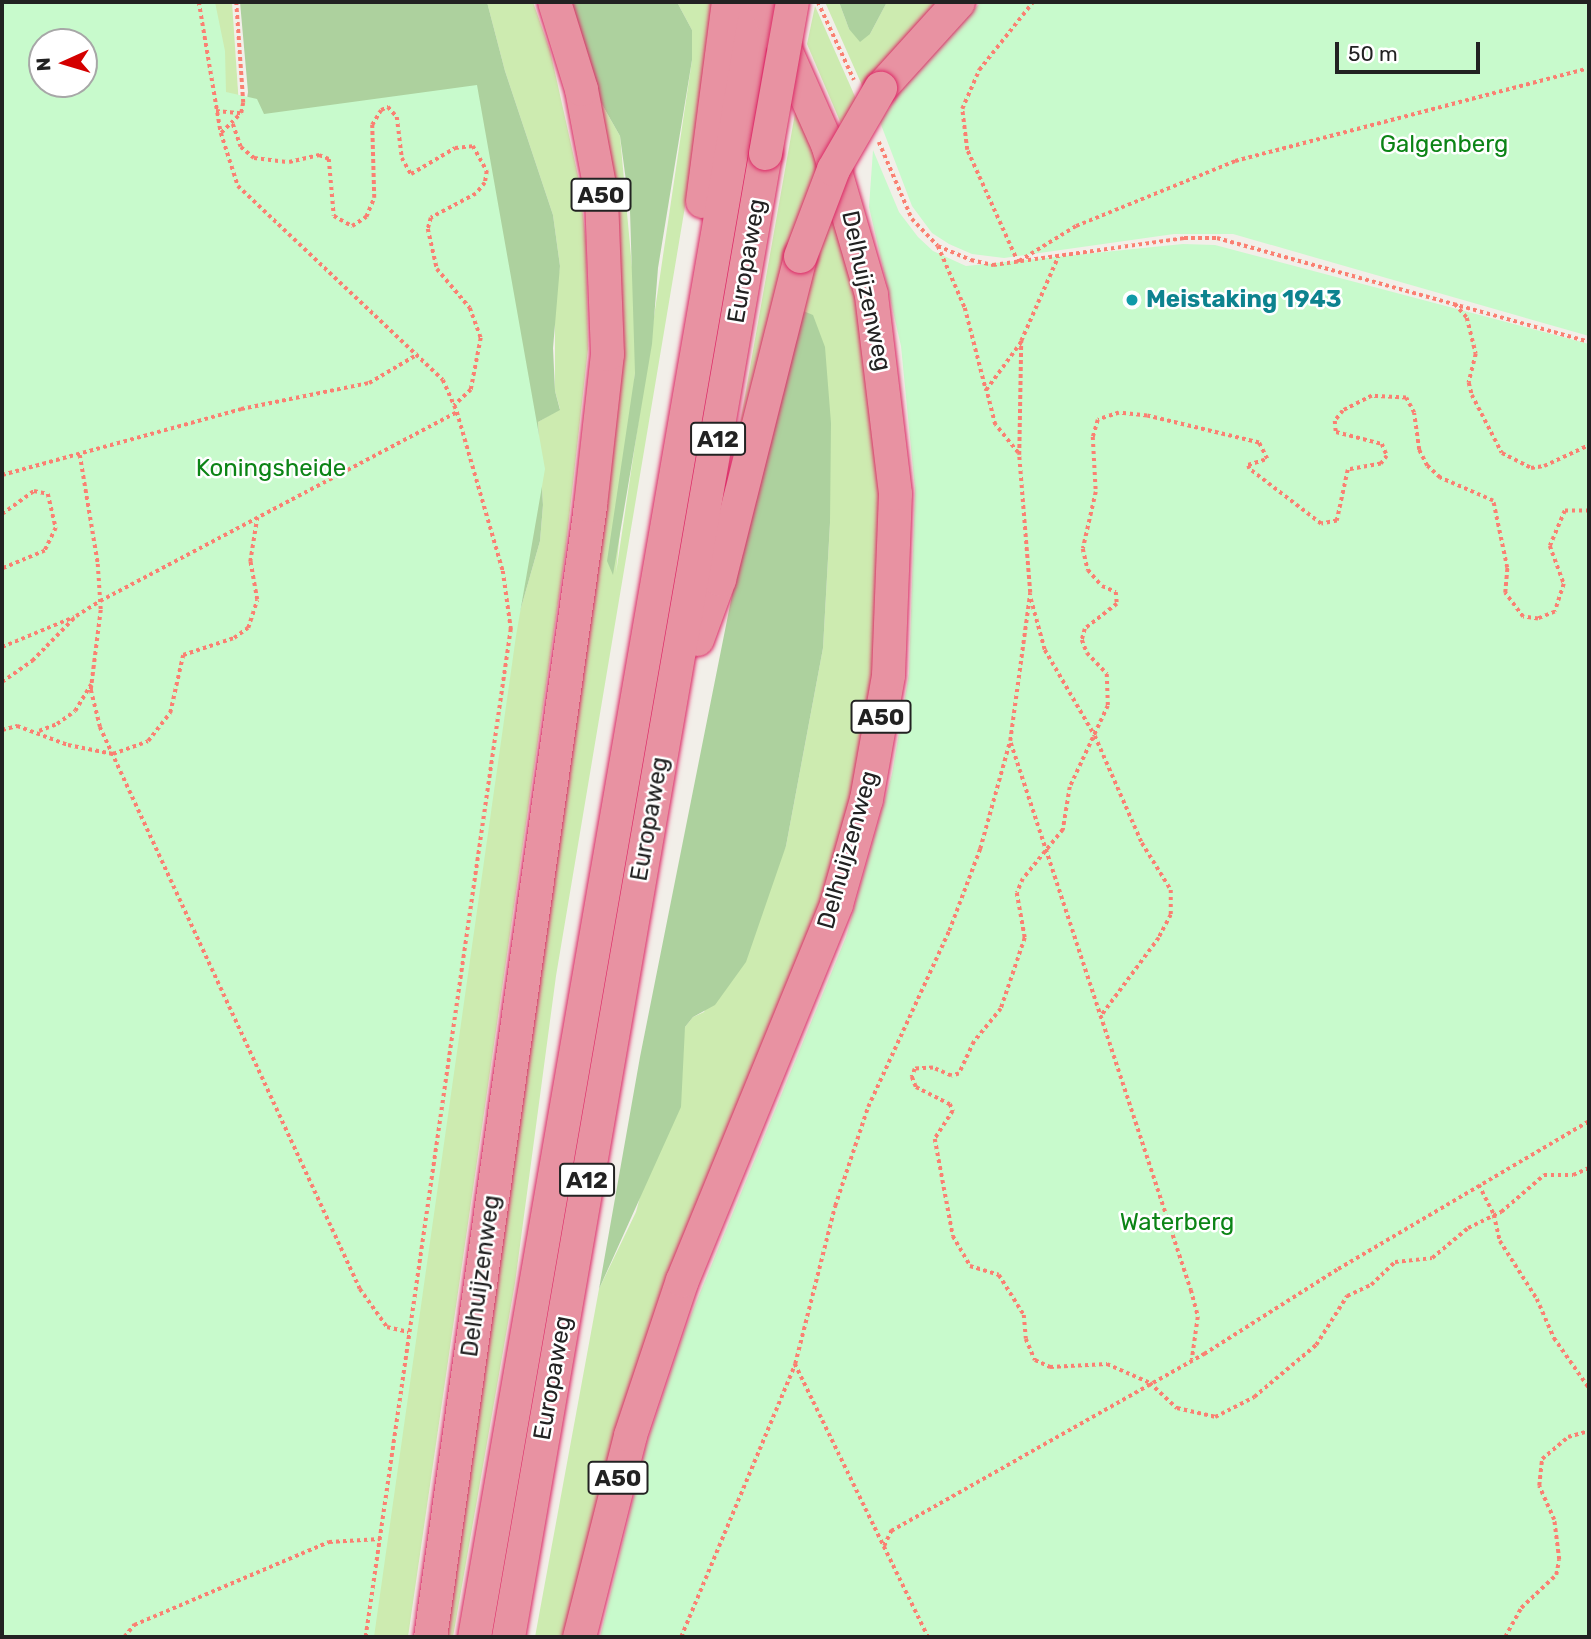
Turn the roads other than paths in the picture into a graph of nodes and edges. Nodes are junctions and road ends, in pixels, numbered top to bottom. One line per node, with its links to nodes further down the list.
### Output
1 (554, 2): 9 (highway, Delhuijzenweg / A50)
2 (728, 2): 7 (highway, A12)
3 (757, 2): 7 (highway, Europaweg / A12)
4 (764, 2): 12 (highway, Delhuijzenweg / A50)
5 (792, 2): 8 (highway, Europaweg / A12, bridge)
6 (958, 2): 8 (highway, A12, bridge)
7 (697, 350): 10 (highway, Europaweg / A12)
8 (666, 724): 11 (highway, Europaweg / A12)
9 (430, 1637)
10 (474, 1637)
11 (508, 1637)
12 (579, 1637)

